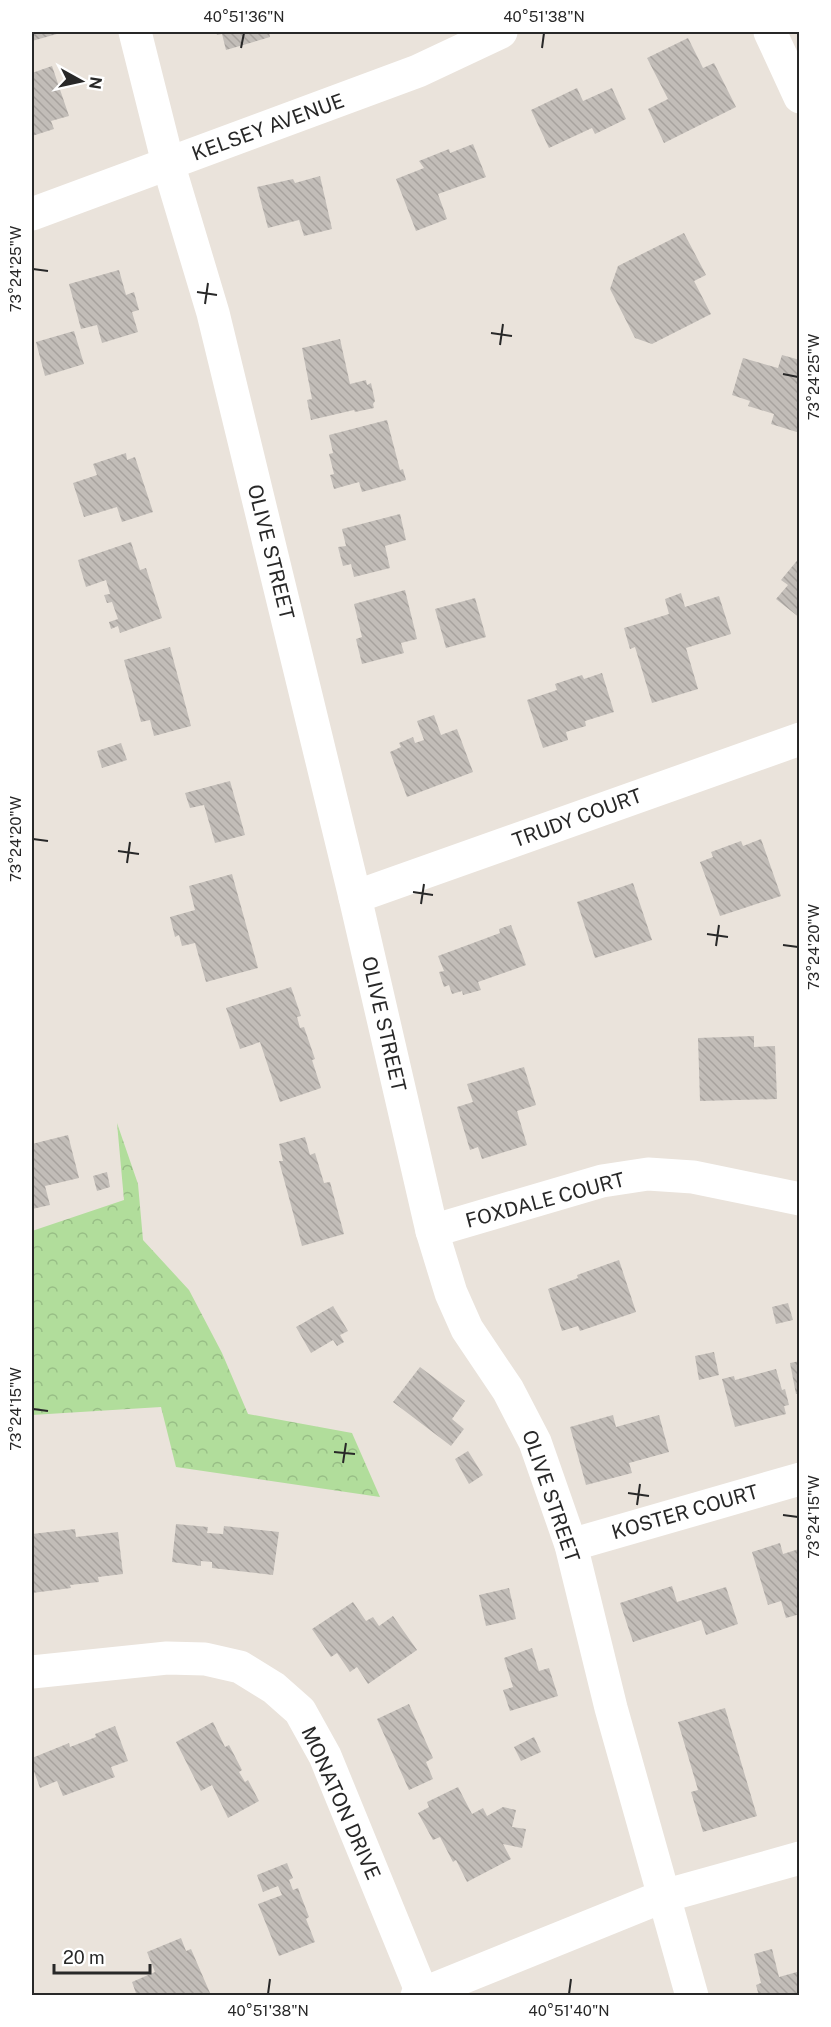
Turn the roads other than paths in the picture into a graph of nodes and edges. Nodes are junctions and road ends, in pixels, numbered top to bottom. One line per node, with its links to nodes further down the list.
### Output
1 (135, 32): 5 (street, OLIVE STREET)
2 (501, 32): 5 (street, KELSEY AVENUE)
3 (770, 32): 4 (street)
4 (800, 97)
5 (168, 163): 6 (street, KELSEY AVENUE); 8 (street, OLIVE STREET)
6 (32, 214)
7 (800, 739): 8 (street, TRUDY COURT)
8 (355, 897): 10 (street, OLIVE STREET)
9 (800, 1199): 10 (street, FOXDALE COURT)
10 (432, 1231): 12 (street, OLIVE STREET)
11 (800, 1479): 12 (street, KOSTER COURT)
12 (571, 1545): 15 (street, OLIVE STREET)
13 (32, 1672): 16 (street, MONATON DRIVE)
14 (800, 1858): 15 (street)
15 (664, 1896): 16 (street); 17 (street, OLIVE STREET)
16 (420, 1994)
17 (692, 1995)

